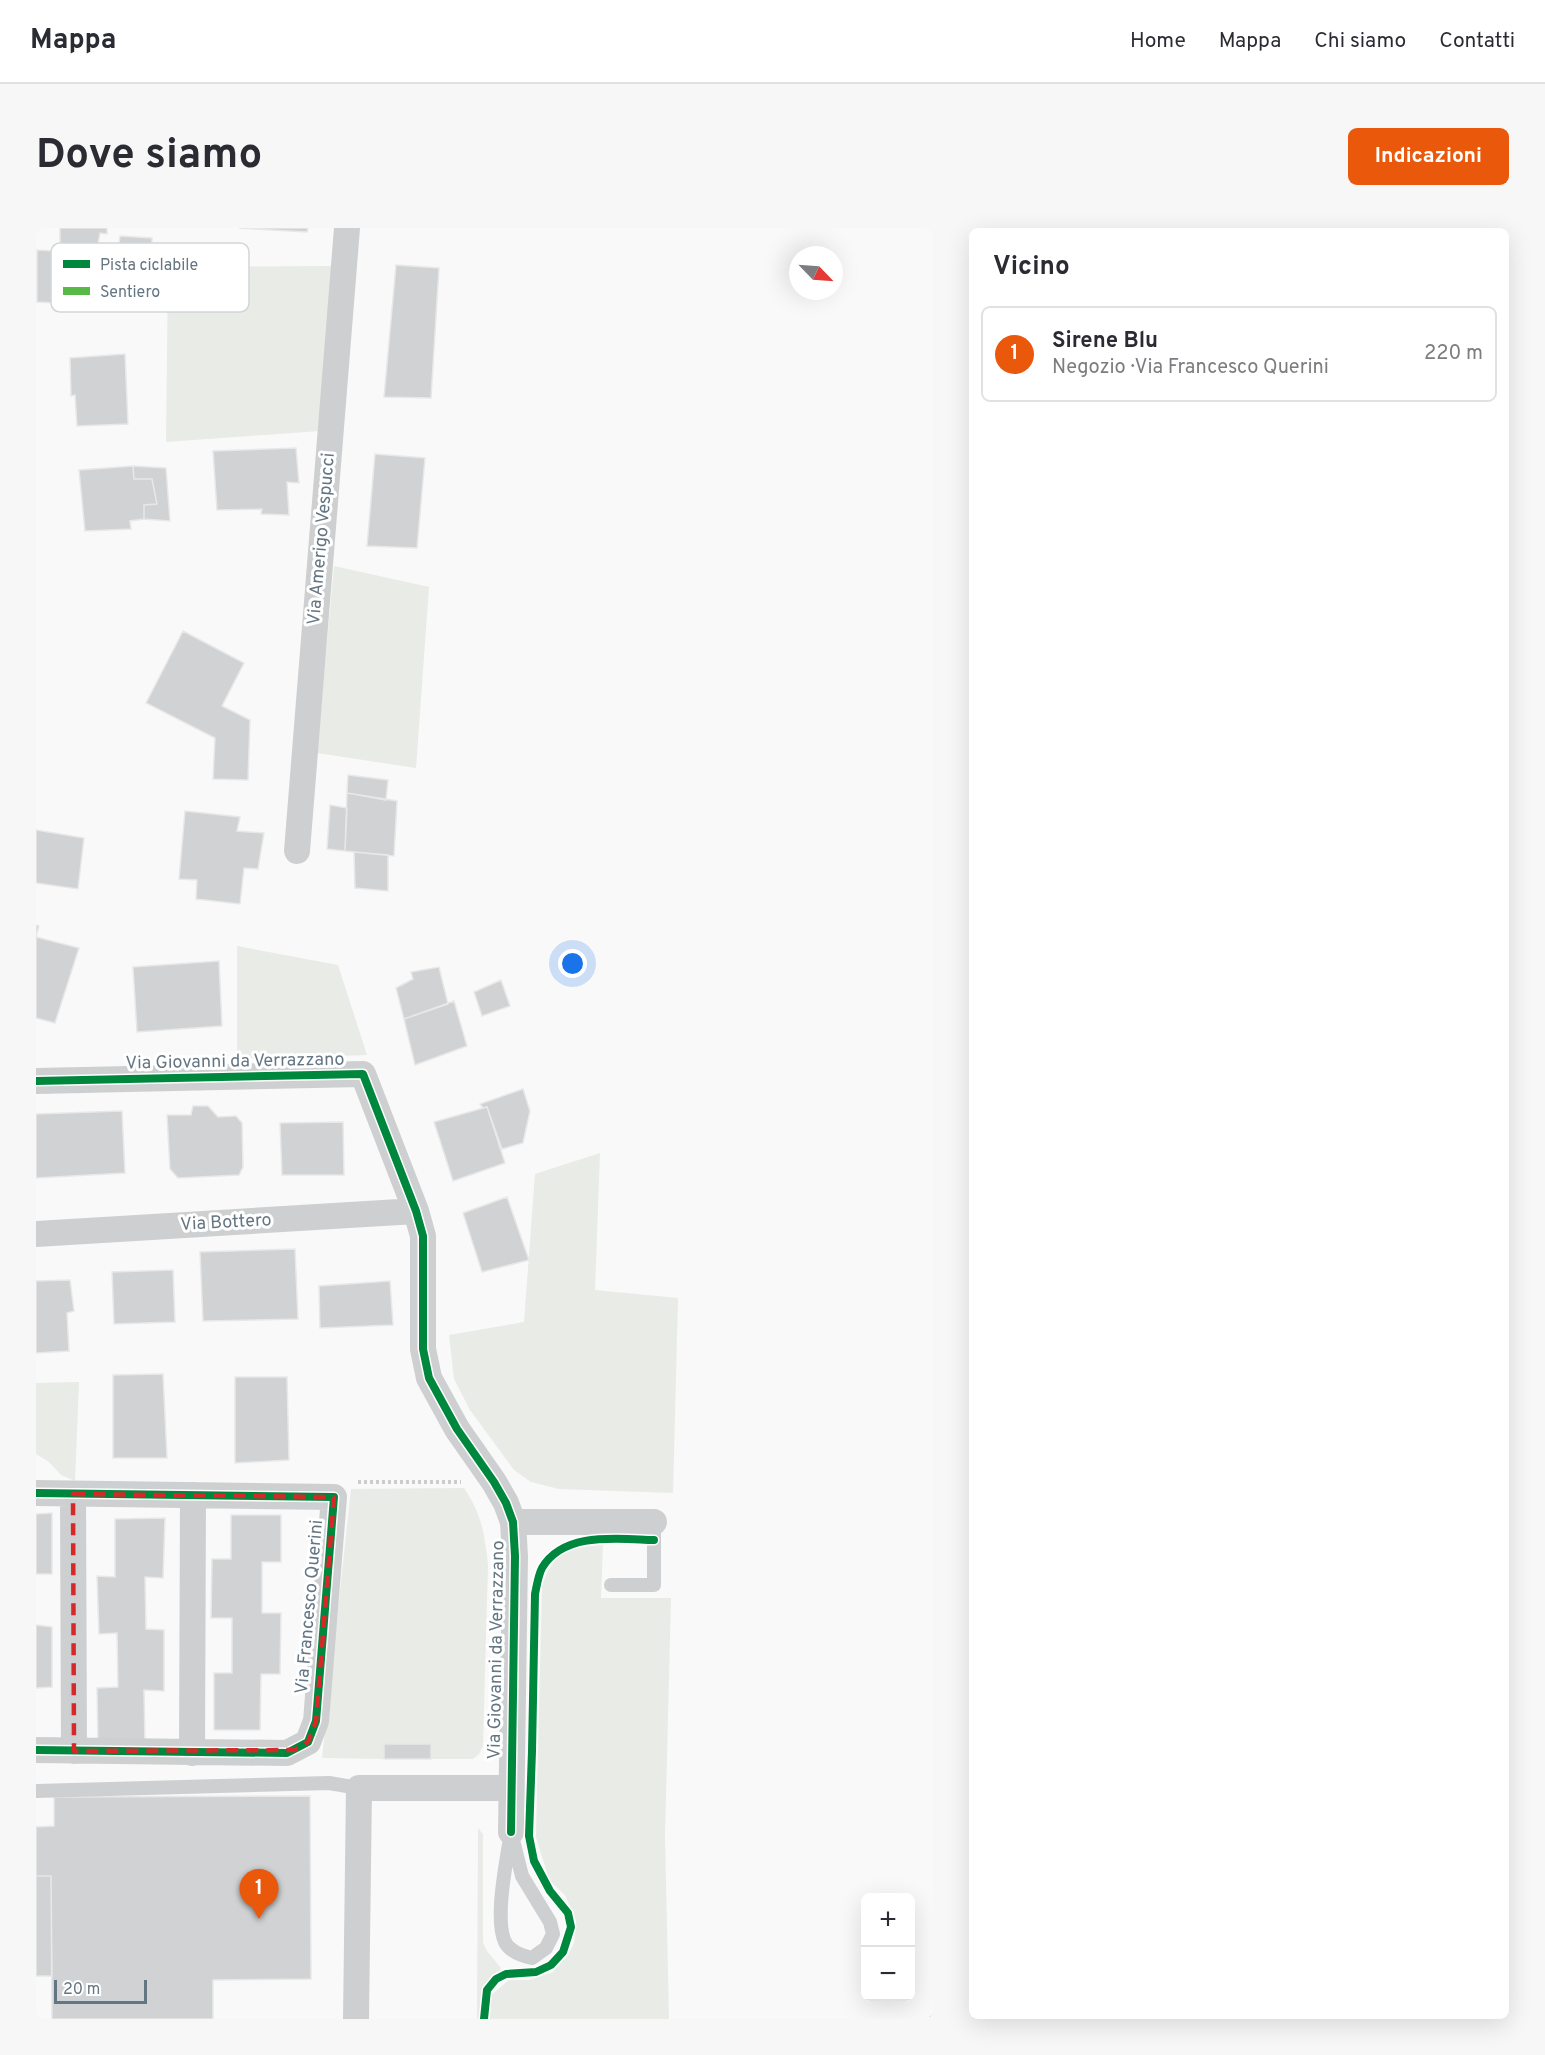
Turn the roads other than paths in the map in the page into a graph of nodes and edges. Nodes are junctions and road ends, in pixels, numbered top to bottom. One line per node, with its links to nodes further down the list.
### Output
1 (347, 228): 2 (street, Via Amerigo Vespucci)
2 (297, 851)
3 (36, 1081): 4 (street, Via Giovanni da Verrazzano)
4 (416, 1211): 5 (street, Via Bottero); 10 (street, Via Giovanni da Verrazzano)
5 (36, 1234)
6 (36, 1493): 7 (street, Via Francesco Querini)
7 (73, 1494): 8 (street, Via Francesco Querini); 13 (street)
8 (193, 1495): 14 (street); 14 (street, Via Francesco Querini)
9 (654, 1521): 10 (street, Via Giovanni da Verrazzano); 11 (lane)
10 (513, 1522): 16 (street, Via Giovanni da Verrazzano)
11 (611, 1585)
12 (36, 1750): 13 (street, Via Francesco Querini)
13 (74, 1751): 14 (street, Via Francesco Querini)
14 (192, 1753)
15 (359, 1788): 16 (street); 17 (lane); 19 (street)
16 (511, 1788): 18 (street, Via Giovanni da Verrazzano)
17 (36, 1791)
18 (511, 1832): 18 (lane, Via Giovanni da Verrazzano)
19 (356, 2019)

